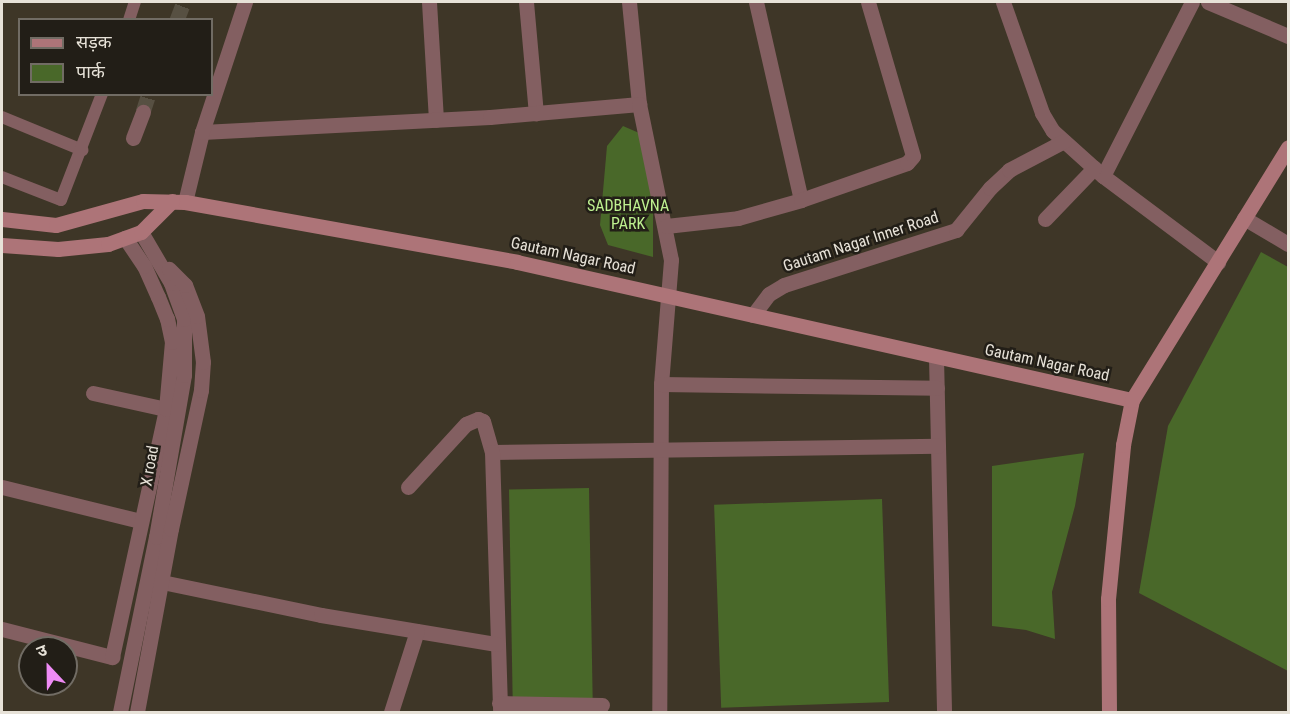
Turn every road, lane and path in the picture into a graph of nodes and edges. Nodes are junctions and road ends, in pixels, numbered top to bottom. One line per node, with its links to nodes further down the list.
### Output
1 (135, 2): 11 (lane)
2 (245, 2): 19 (street)
3 (429, 2): 18 (street)
4 (526, 2): 16 (street)
5 (629, 2): 14 (street)
6 (756, 2): 26 (street)
7 (868, 2): 26 (street)
8 (1003, 2): 21 (street)
9 (1192, 2): 24 (street)
10 (1208, 2): 12 (street)
11 (130, 18)
12 (1288, 36)
13 (101, 96): 23 (lane)
14 (639, 104): 16 (street); 31 (street)
15 (143, 112): 20 (street)
16 (536, 114): 18 (street)
17 (2, 117): 23 (lane)
18 (436, 120): 19 (street)
19 (202, 132): 27 (street)
20 (133, 138)
21 (1064, 141): 24 (street); 39 (street, Gautam Nagar Inner Road)
22 (1288, 147): 28 (street)
23 (82, 150): 25 (lane)
24 (1098, 172): 30 (street); 37 (street)
25 (2, 177)
26 (801, 200): 31 (street)
27 (178, 201): 29 (street, Gautam Nagar Road); 32 (street); 38 (street, Gautam Nagar Road)
28 (1244, 218): 34 (street); 37 (street)
29 (2, 219)
30 (1045, 219)
31 (666, 226): 38 (street)
32 (141, 232): 33 (street); 36 (street, X road)
33 (125, 238): 35 (street); 45 (street)
34 (1288, 244)
35 (2, 245)
36 (157, 257): 52 (street); 58 (street, X road)
37 (1218, 262): 44 (street)
38 (669, 296): 39 (street, Gautam Nagar Road); 41 (street)
39 (753, 315): 40 (street, Gautam Nagar Road)
40 (936, 357): 42 (street); 44 (street, Gautam Nagar Road)
41 (661, 384): 42 (street); 47 (street)
42 (937, 388): 46 (street)
43 (93, 393): 45 (street)
44 (1132, 400): 63 (street)
45 (166, 409): 51 (street)
46 (938, 446): 47 (street); 62 (street)
47 (661, 450): 48 (street); 61 (street)
48 (492, 452): 50 (street); 55 (street)
49 (2, 487): 51 (street)
50 (408, 487)
51 (140, 521): 53 (street)
52 (162, 582): 54 (street); 59 (street)
53 (2, 629)
54 (417, 631): 55 (street); 60 (street)
55 (497, 644): 57 (street)
56 (602, 705): 57 (street)
57 (500, 708)
58 (120, 712)
59 (138, 712)
60 (391, 712)
61 (659, 712)
62 (944, 712)
63 (1109, 712)

